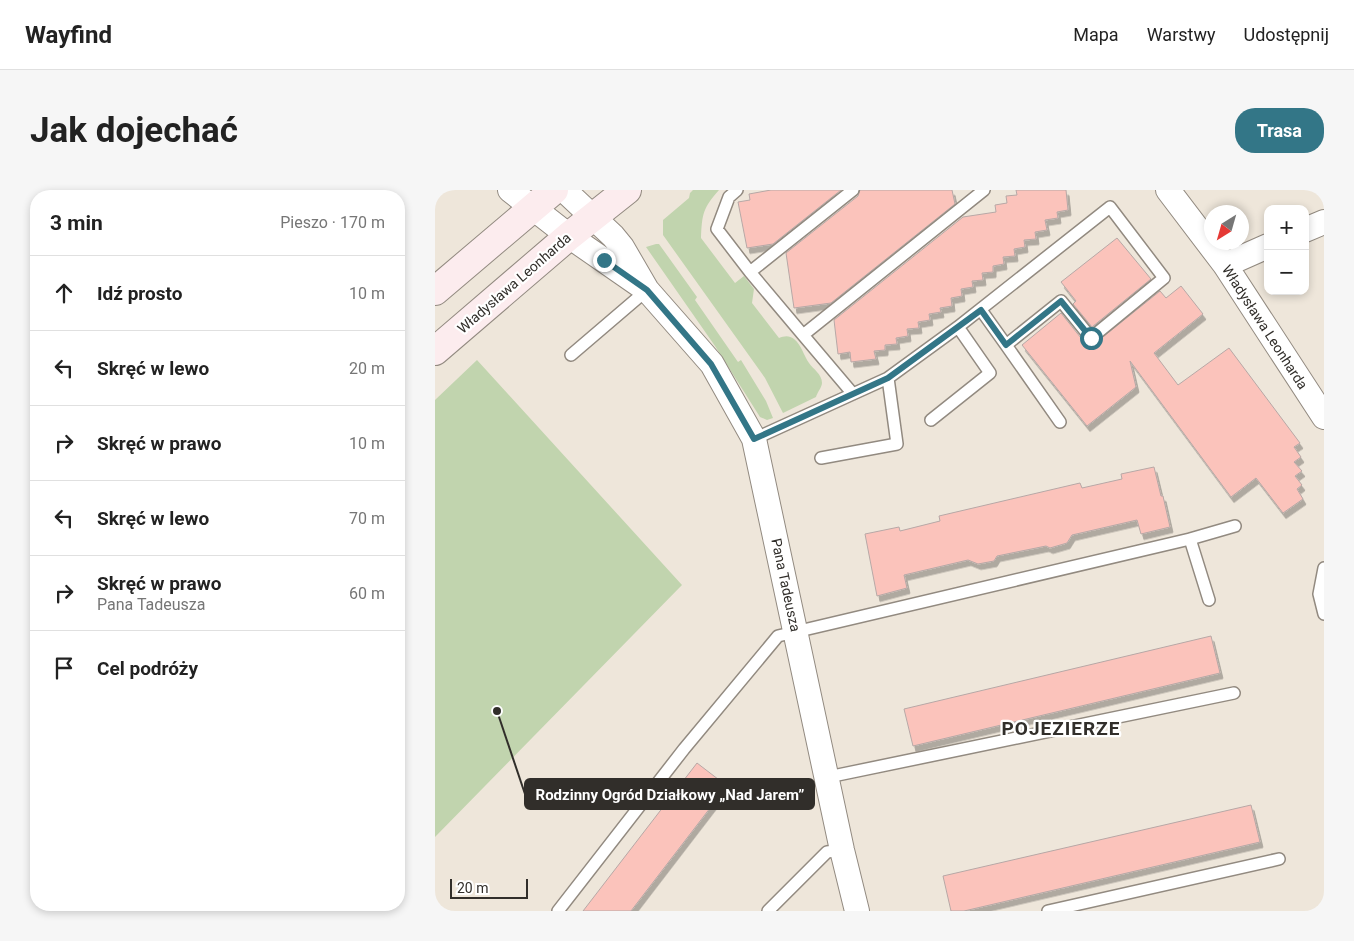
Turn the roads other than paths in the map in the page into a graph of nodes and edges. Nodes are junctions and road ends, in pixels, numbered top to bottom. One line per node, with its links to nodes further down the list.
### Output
1 (510, 190): 9 (street)
2 (554, 190): 9 (main road)
3 (564, 190): 10 (street)
4 (627, 190): 10 (main road, Władysława Leonharda)
5 (737, 190): 16 (lane)
6 (853, 190): 16 (lane)
7 (984, 190): 21 (lane)
8 (1168, 190): 15 (street, Władysława Leonharda)
9 (532, 208): 13 (street, Pana Tadeusza); 18 (main road)
10 (593, 217): 13 (main road, Władysława Leonharda); 17 (street, Pana Tadeusza)
11 (1324, 222): 12 (street)
12 (1309, 228)
13 (569, 236): 17 (street, Pana Tadeusza); 23 (main road, Władysława Leonharda)
14 (1264, 248): 15 (street)
15 (1225, 265): 27 (street, Władysława Leonharda)
16 (750, 272): 21 (lane)
17 (647, 290): 24 (lane); 30 (street, Pana Tadeusza)
18 (435, 291)
19 (981, 310): 20 (lane); 22 (lane); 22 (lane)
20 (959, 327): 25 (lane); 28 (lane)
21 (803, 335): 26 (lane)
22 (1006, 345): 29 (lane)
23 (435, 351)
24 (571, 355)
25 (888, 378): 26 (lane); 31 (lane)
26 (853, 394): 30 (lane)
27 (1324, 416)
28 (931, 420)
29 (1060, 422)
30 (754, 439): 37 (street, Pana Tadeusza)
31 (821, 458)
32 (1235, 526): 33 (lane)
33 (1190, 539): 35 (lane); 37 (lane)
34 (1324, 568): 36 (lane)
35 (1209, 600)
36 (1324, 614)
37 (796, 631): 39 (street, Pana Tadeusza); 42 (lane)
38 (1234, 693): 39 (lane)
39 (828, 778): 40 (street, Pana Tadeusza)
40 (842, 850): 43 (lane); 44 (street, Pana Tadeusza)
41 (1279, 859): 45 (lane)
42 (558, 911)
43 (768, 911)
44 (857, 911)
45 (1048, 911)

